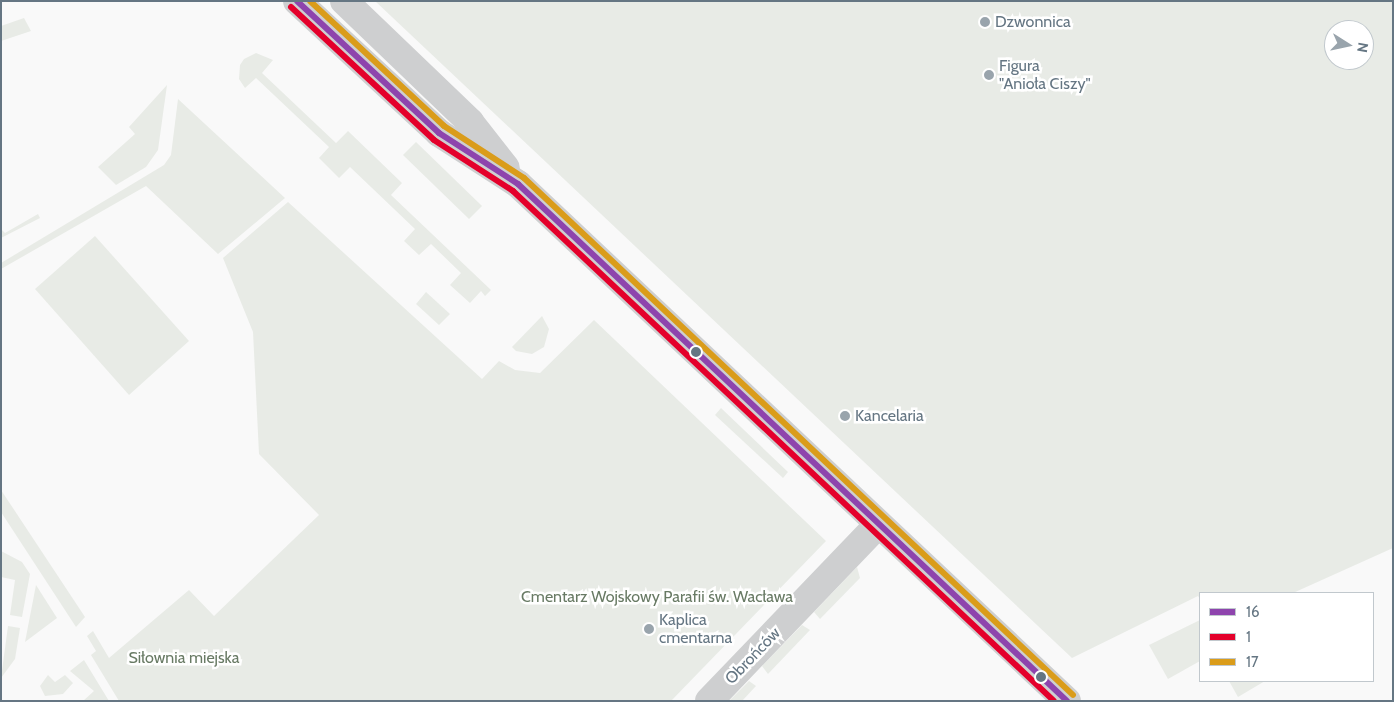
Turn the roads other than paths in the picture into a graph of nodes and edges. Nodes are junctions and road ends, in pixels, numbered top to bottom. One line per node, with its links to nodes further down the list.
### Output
1 (297, 1): 3 (street)
2 (344, 1): 3 (street)
3 (518, 184): 4 (street)
4 (879, 524): 5 (street, Obrońców); 6 (street)
5 (710, 701)
6 (1067, 701)

